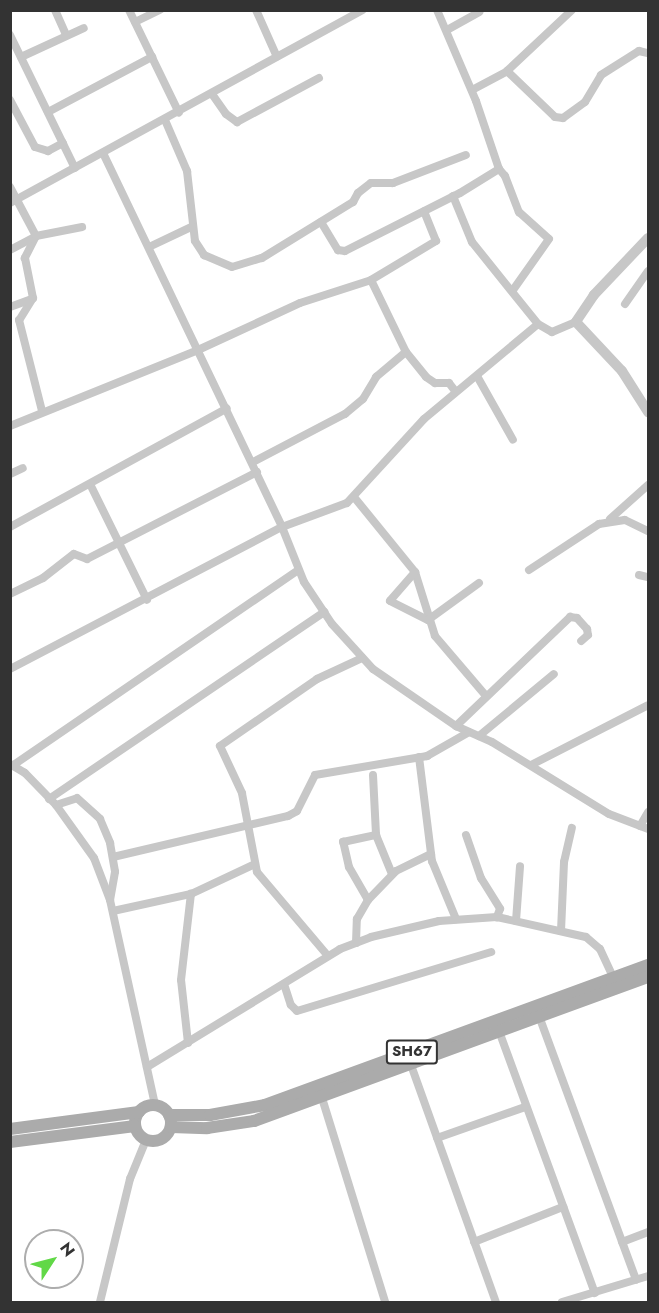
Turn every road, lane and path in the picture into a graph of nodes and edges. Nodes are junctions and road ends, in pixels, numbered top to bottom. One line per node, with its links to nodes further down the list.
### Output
1 (55, 10): 13 (street)
2 (129, 10): 9 (street)
3 (160, 10): 9 (street)
4 (256, 10): 17 (street)
5 (363, 10): 17 (street)
6 (437, 10): 11 (street)
7 (572, 10): 18 (street)
8 (479, 12): 11 (street)
9 (135, 22): 16 (street)
10 (84, 28): 13 (street)
11 (447, 30): 20 (street)
12 (10, 35): 15 (street)
13 (66, 35): 15 (street)
14 (648, 53): 18 (street)
15 (21, 57): 23 (street)
16 (152, 57): 23 (street); 24 (street)
17 (277, 57): 21 (street)
18 (507, 71): 20 (street)
19 (319, 78): 21 (street)
20 (472, 90): 30 (street)
21 (212, 94): 24 (street)
22 (10, 100): 26 (street)
23 (48, 112): 26 (street)
24 (179, 113): 25 (street)
25 (165, 120): 27 (street); 38 (street)
26 (63, 142): 29 (street)
27 (103, 153): 29 (street); 41 (street)
28 (466, 155): 36 (street)
29 (75, 168): 33 (street)
30 (499, 169): 32 (street); 45 (street)
31 (10, 187): 33 (street)
32 (453, 196): 35 (street); 45 (street)
33 (19, 198): 34 (street); 39 (street)
34 (10, 204)
35 (424, 211): 36 (street); 44 (street)
36 (321, 222): 38 (street)
37 (82, 227): 39 (street)
38 (191, 227): 41 (street)
39 (36, 236): 42 (street); 46 (street)
40 (648, 237): 49 (street)
41 (149, 246): 51 (street)
42 (10, 250)
43 (648, 271): 47 (street)
44 (371, 280): 51 (street); 52 (street)
45 (513, 290): 50 (street)
46 (33, 298): 48 (street); 56 (street)
47 (625, 304)
48 (10, 307)
49 (576, 322): 50 (street); 57 (street)
50 (538, 324): 53 (street)
51 (198, 350): 55 (street); 56 (street)
52 (406, 352): 54 (street); 60 (street)
53 (477, 376): 54 (street); 59 (street)
54 (456, 392): 66 (street)
55 (227, 408): 60 (street); 64 (street)
56 (42, 411): 58 (street)
57 (648, 412)
58 (10, 426)
59 (513, 440)
60 (253, 462): 62 (street)
61 (23, 468): 63 (street)
62 (257, 472): 68 (street); 71 (street)
63 (10, 474)
64 (90, 484): 69 (street); 71 (street)
65 (648, 485): 67 (street)
66 (354, 497): 68 (street); 74 (street)
67 (609, 520): 70 (street); 73 (street)
68 (282, 527): 72 (street); 79 (street)
69 (10, 528)
70 (648, 531)
71 (121, 539): 78 (street); 79 (street)
72 (298, 570): 80 (street); 93 (street)
73 (529, 570)
74 (416, 572): 81 (street); 81 (street)
75 (639, 574): 76 (street)
76 (648, 577)
77 (479, 583): 81 (street)
78 (10, 594)
79 (147, 600): 84 (street)
80 (324, 612): 83 (street); 95 (street)
81 (428, 620): 86 (street)
82 (581, 641): 86 (street)
83 (362, 658): 88 (street); 98 (street)
84 (10, 669)
85 (554, 674): 90 (street)
86 (486, 696): 88 (street)
87 (648, 705): 92 (street)
88 (456, 726): 89 (street)
89 (469, 732): 90 (street); 91 (street)
90 (479, 736): 92 (street)
91 (419, 757): 98 (street); 104 (street)
92 (531, 765): 99 (street)
93 (13, 768): 95 (street)
94 (373, 774): 102 (street)
95 (49, 799): 96 (street)
96 (56, 805): 105 (street); 110 (street)
97 (648, 812): 99 (street)
98 (248, 826): 105 (street); 106 (street)
99 (640, 826): 101 (street)
100 (572, 828): 116 (street)
101 (648, 829)
102 (376, 835): 108 (street); 111 (street)
103 (466, 836): 113 (street)
104 (431, 854): 108 (street); 114 (street)
105 (113, 856): 110 (street)
106 (253, 865): 109 (street); 119 (street)
107 (520, 866): 115 (street)
108 (392, 874): 111 (street)
109 (191, 894): 112 (street); 126 (street)
110 (110, 900): 112 (street)
111 (368, 900): 117 (street)
112 (113, 911): 128 (street)
113 (497, 918): 114 (street); 115 (street)
114 (456, 920): 117 (street)
115 (516, 921): 116 (street)
116 (561, 931): 121 (street)
117 (356, 943): 119 (street)
118 (491, 952): 123 (street)
119 (328, 956): 123 (street)
120 (648, 964): 121 (main road, SH67)
121 (613, 977): 133 (main road, SH67)
122 (648, 977): 124 (main road, SH67)
123 (284, 984): 126 (street)
124 (539, 1016): 125 (main road, SH67); 142 (street)
125 (499, 1031): 127 (main road, SH67); 131 (street)
126 (188, 1043): 128 (street)
127 (411, 1065): 129 (main road, SH67); 136 (street)
128 (147, 1067): 130 (street)
129 (322, 1098): 133 (main road, SH67); 147 (street)
130 (155, 1105): 132 (main road); 133 (main road)
131 (525, 1107): 136 (street); 139 (street)
132 (139, 1112): 134 (main road); 135 (main road)
133 (170, 1121): 137 (main road, SH67)
134 (135, 1126): 137 (main road); 138 (main road)
135 (10, 1129)
136 (437, 1138): 141 (street)
137 (146, 1140): 146 (street)
138 (10, 1142)
139 (563, 1207): 141 (street); 145 (street)
140 (648, 1232): 142 (street)
141 (474, 1242): 148 (street)
142 (622, 1242): 144 (street)
143 (648, 1276): 144 (street)
144 (636, 1280): 145 (street)
145 (595, 1293): 149 (street)
146 (100, 1302)
147 (385, 1302)
148 (496, 1302)
149 (562, 1302)

